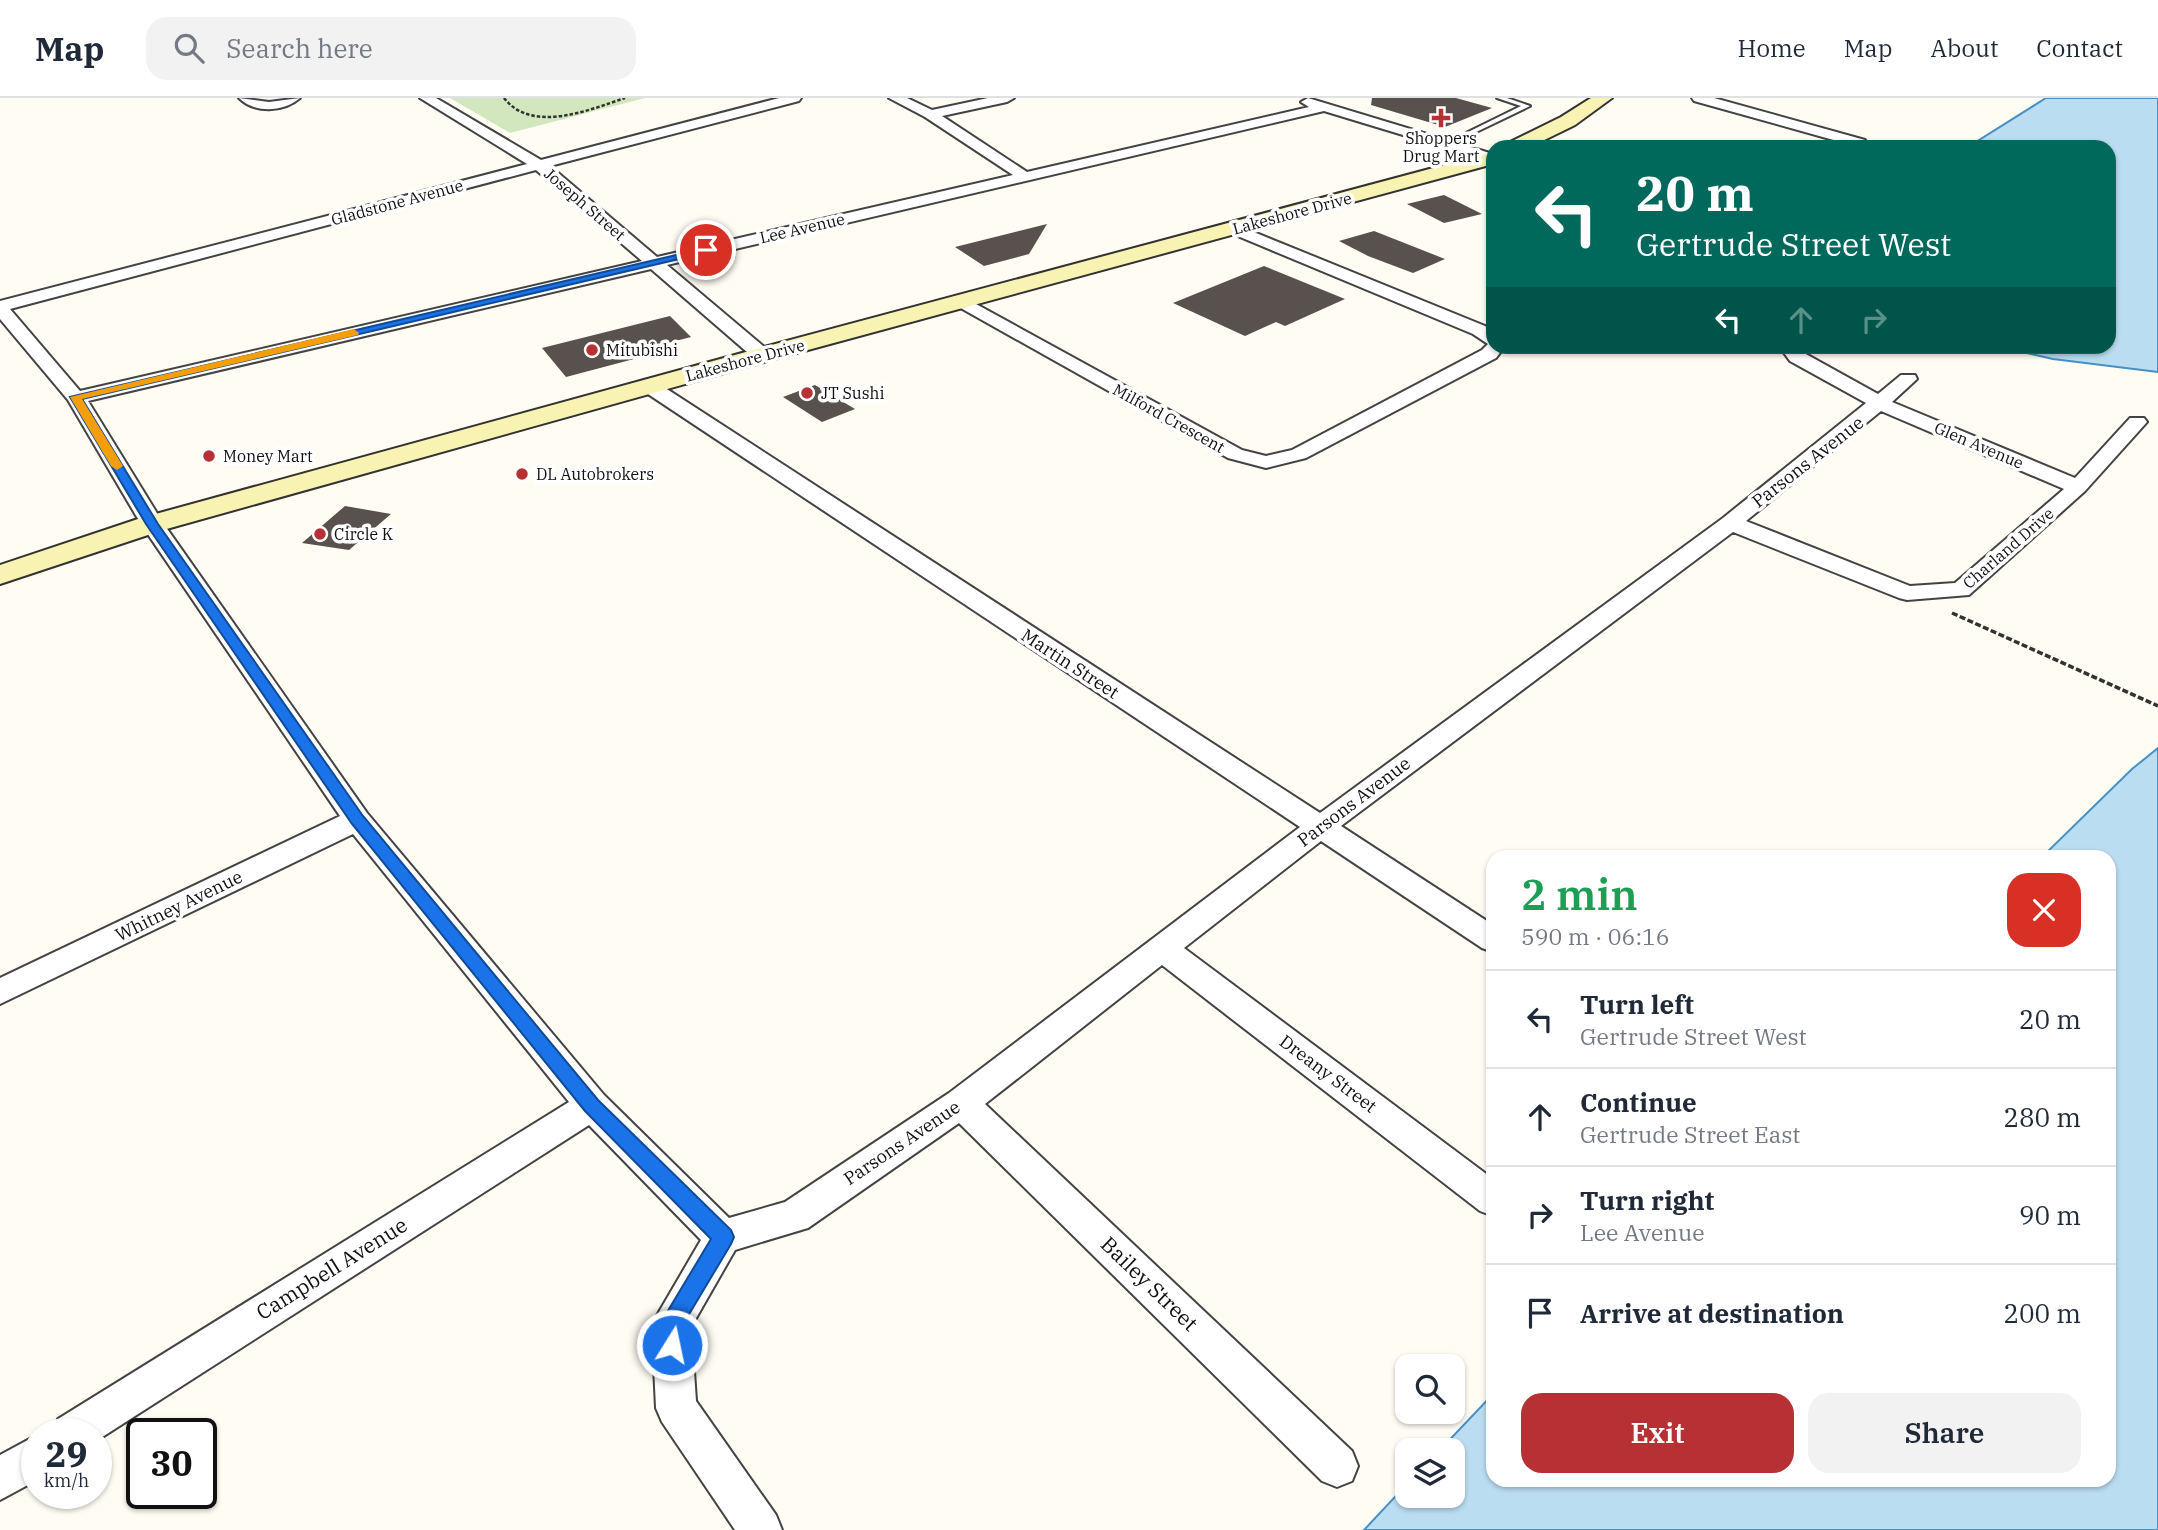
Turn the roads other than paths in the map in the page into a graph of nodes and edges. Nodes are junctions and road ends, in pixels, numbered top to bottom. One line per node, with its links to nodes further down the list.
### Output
1 (246, 98): 2 (street)
2 (293, 98)
3 (427, 98): 18 (street, Joseph Street)
4 (794, 98): 18 (street, Gladstone Avenue)
5 (896, 98): 12 (street)
6 (1007, 98): 12 (street)
7 (1295, 98): 11 (street)
8 (1500, 98): 13 (lane)
9 (1699, 98): 15 (street)
10 (1598, 99): 14 (main road)
11 (1324, 107): 16 (street); 19 (street, Lee Avenue)
12 (930, 114): 19 (street)
13 (1468, 134)
14 (1530, 140)
15 (1849, 140)
16 (1486, 156)
17 (1486, 160): 20 (main road, Lakeshore Drive)
18 (539, 165): 21 (street, Joseph Street); 23 (street, Gladstone Avenue)
19 (1024, 176): 21 (street, Lee Avenue)
20 (1234, 229): 22 (main road, Lakeshore Drive); 24 (street)
21 (653, 263): 27 (street, Joseph Street); 30 (street, Lee Avenue)
22 (959, 302): 25 (street, Milford Crescent); 27 (main road, Lakeshore Drive)
23 (0, 307): 30 (street)
24 (1486, 335)
25 (1489, 354)
26 (1795, 354): 31 (street, Parsons Avenue)
27 (762, 355): 29 (main road, Lakeshore Drive)
28 (1908, 379): 31 (street)
29 (649, 386): 35 (main road, Lakeshore Drive); 38 (street, Martin Street)
30 (76, 397): 35 (street)
31 (1881, 404): 33 (street, Glen Avenue); 34 (street, Parsons Avenue)
32 (2137, 422): 33 (street, Charland Drive)
33 (2078, 487): 34 (street, Charland Drive)
34 (1731, 523): 38 (street, Parsons Avenue)
35 (152, 524): 36 (main road, Lakeshore Drive); 37 (street)
36 (0, 575)
37 (357, 820): 41 (street, Whitney Avenue); 43 (street)
38 (1319, 828): 39 (street, Martin Street); 40 (street, Parsons Avenue)
39 (1486, 935)
40 (1163, 949): 42 (street, Parsons Avenue); 44 (street, Dreany Street)
41 (0, 992)
42 (961, 1103): 45 (street, Parsons Avenue); 48 (street, Bailey Street)
43 (592, 1105): 45 (street); 46 (street, Campbell Avenue)
44 (1486, 1195)
45 (723, 1237): 50 (street)
46 (96, 1418)
47 (21, 1466): 49 (street)
48 (1337, 1466)
49 (0, 1479)
50 (761, 1530)

